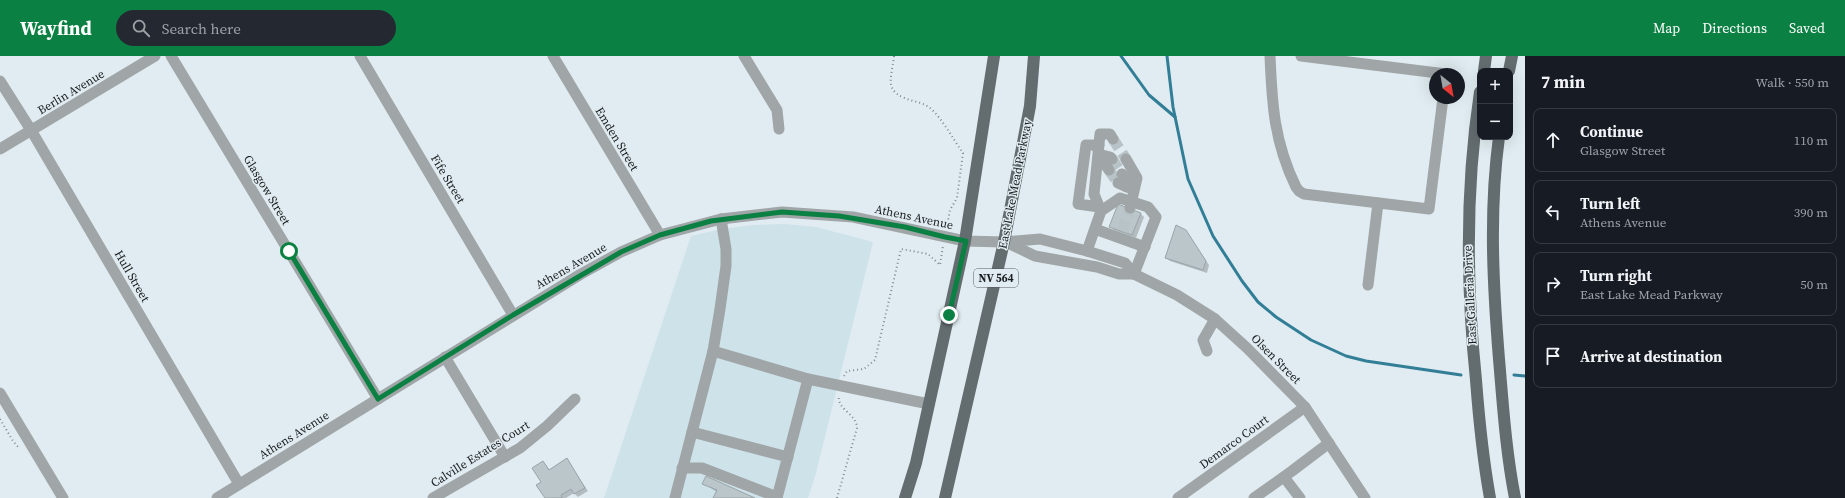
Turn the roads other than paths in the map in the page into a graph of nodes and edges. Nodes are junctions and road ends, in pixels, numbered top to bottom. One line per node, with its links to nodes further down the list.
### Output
1 (155, 56): 19 (street, Berlin Avenue)
2 (172, 56): 46 (street, Glasgow Street)
3 (360, 56): 39 (street, Fife Street)
4 (553, 56): 31 (street, Emden Street)
5 (744, 56): 18 (street)
6 (994, 56): 32 (main road, NV 564)
7 (1034, 56): 34 (main road, East Lake Mead Parkway / NV 564)
8 (1270, 56): 26 (street)
9 (1301, 56): 14 (street)
10 (1486, 56): 12 (main road)
11 (1512, 56): 13 (main road)
12 (1484, 68)
13 (1510, 68)
14 (1429, 72)
15 (0, 81): 19 (street, Hull Street)
16 (1442, 104): 26 (street)
17 (1479, 104): 68 (main road, East Galleria Drive)
18 (779, 129)
19 (31, 130): 22 (street, Berlin Avenue); 56 (street, Hull Street)
20 (1113, 139): 23 (street)
21 (1499, 140): 69 (main road, East Galleria Drive)
22 (0, 150)
23 (1099, 150): 25 (street); 28 (street); 28 (street)
24 (1126, 159): 27 (street)
25 (1111, 165)
26 (1378, 203): 38 (street)
27 (1131, 205): 28 (street); 35 (street)
28 (1100, 209): 30 (street)
29 (721, 219): 31 (street, Athens Avenue); 32 (street, Athens Avenue); 41 (street)
30 (1094, 229): 35 (street); 36 (street)
31 (660, 235): 39 (street, Athens Avenue)
32 (966, 241): 33 (street, Athens Avenue); 48 (main road, NV 564)
33 (985, 241): 34 (street, Olsen Street)
34 (1004, 242): 36 (street, Olsen Street); 37 (street, Olsen Street); 63 (main road, East Lake Mead Parkway / NV 564)
35 (1144, 247): 37 (street)
36 (1087, 250): 37 (street, Olsen Street)
37 (1134, 274): 40 (street, Olsen Street)
38 (1368, 285)
39 (513, 315): 43 (street, Athens Avenue)
40 (1215, 319): 42 (street); 49 (street, Olsen Street)
41 (713, 351): 44 (street); 50 (street)
42 (1207, 351)
43 (445, 357): 46 (street, Athens Avenue); 52 (street)
44 (808, 379): 48 (street); 53 (street)
45 (0, 393): 58 (street)
46 (378, 399): 56 (street, Athens Avenue)
47 (575, 399): 52 (street, Calville Estates Court)
48 (929, 404): 62 (main road, NV 564)
49 (1305, 407): 51 (street, Olsen Street); 64 (street, Demarco Court)
50 (692, 432): 53 (street); 54 (street)
51 (1329, 443): 55 (street); 67 (street, Olsen Street)
52 (504, 457): 60 (street, Calville Estates Court)
53 (788, 457): 57 (street)
54 (682, 468): 57 (street); 61 (street)
55 (1284, 477): 65 (street); 66 (street)
56 (239, 484): 59 (street, Athens Avenue)
57 (777, 497)
58 (63, 498)
59 (217, 498)
60 (434, 498)
61 (675, 498)
62 (905, 498)
63 (944, 498)
64 (1178, 498)
65 (1254, 498)
66 (1300, 498)
67 (1366, 498)
68 (1490, 498)
69 (1515, 498)

